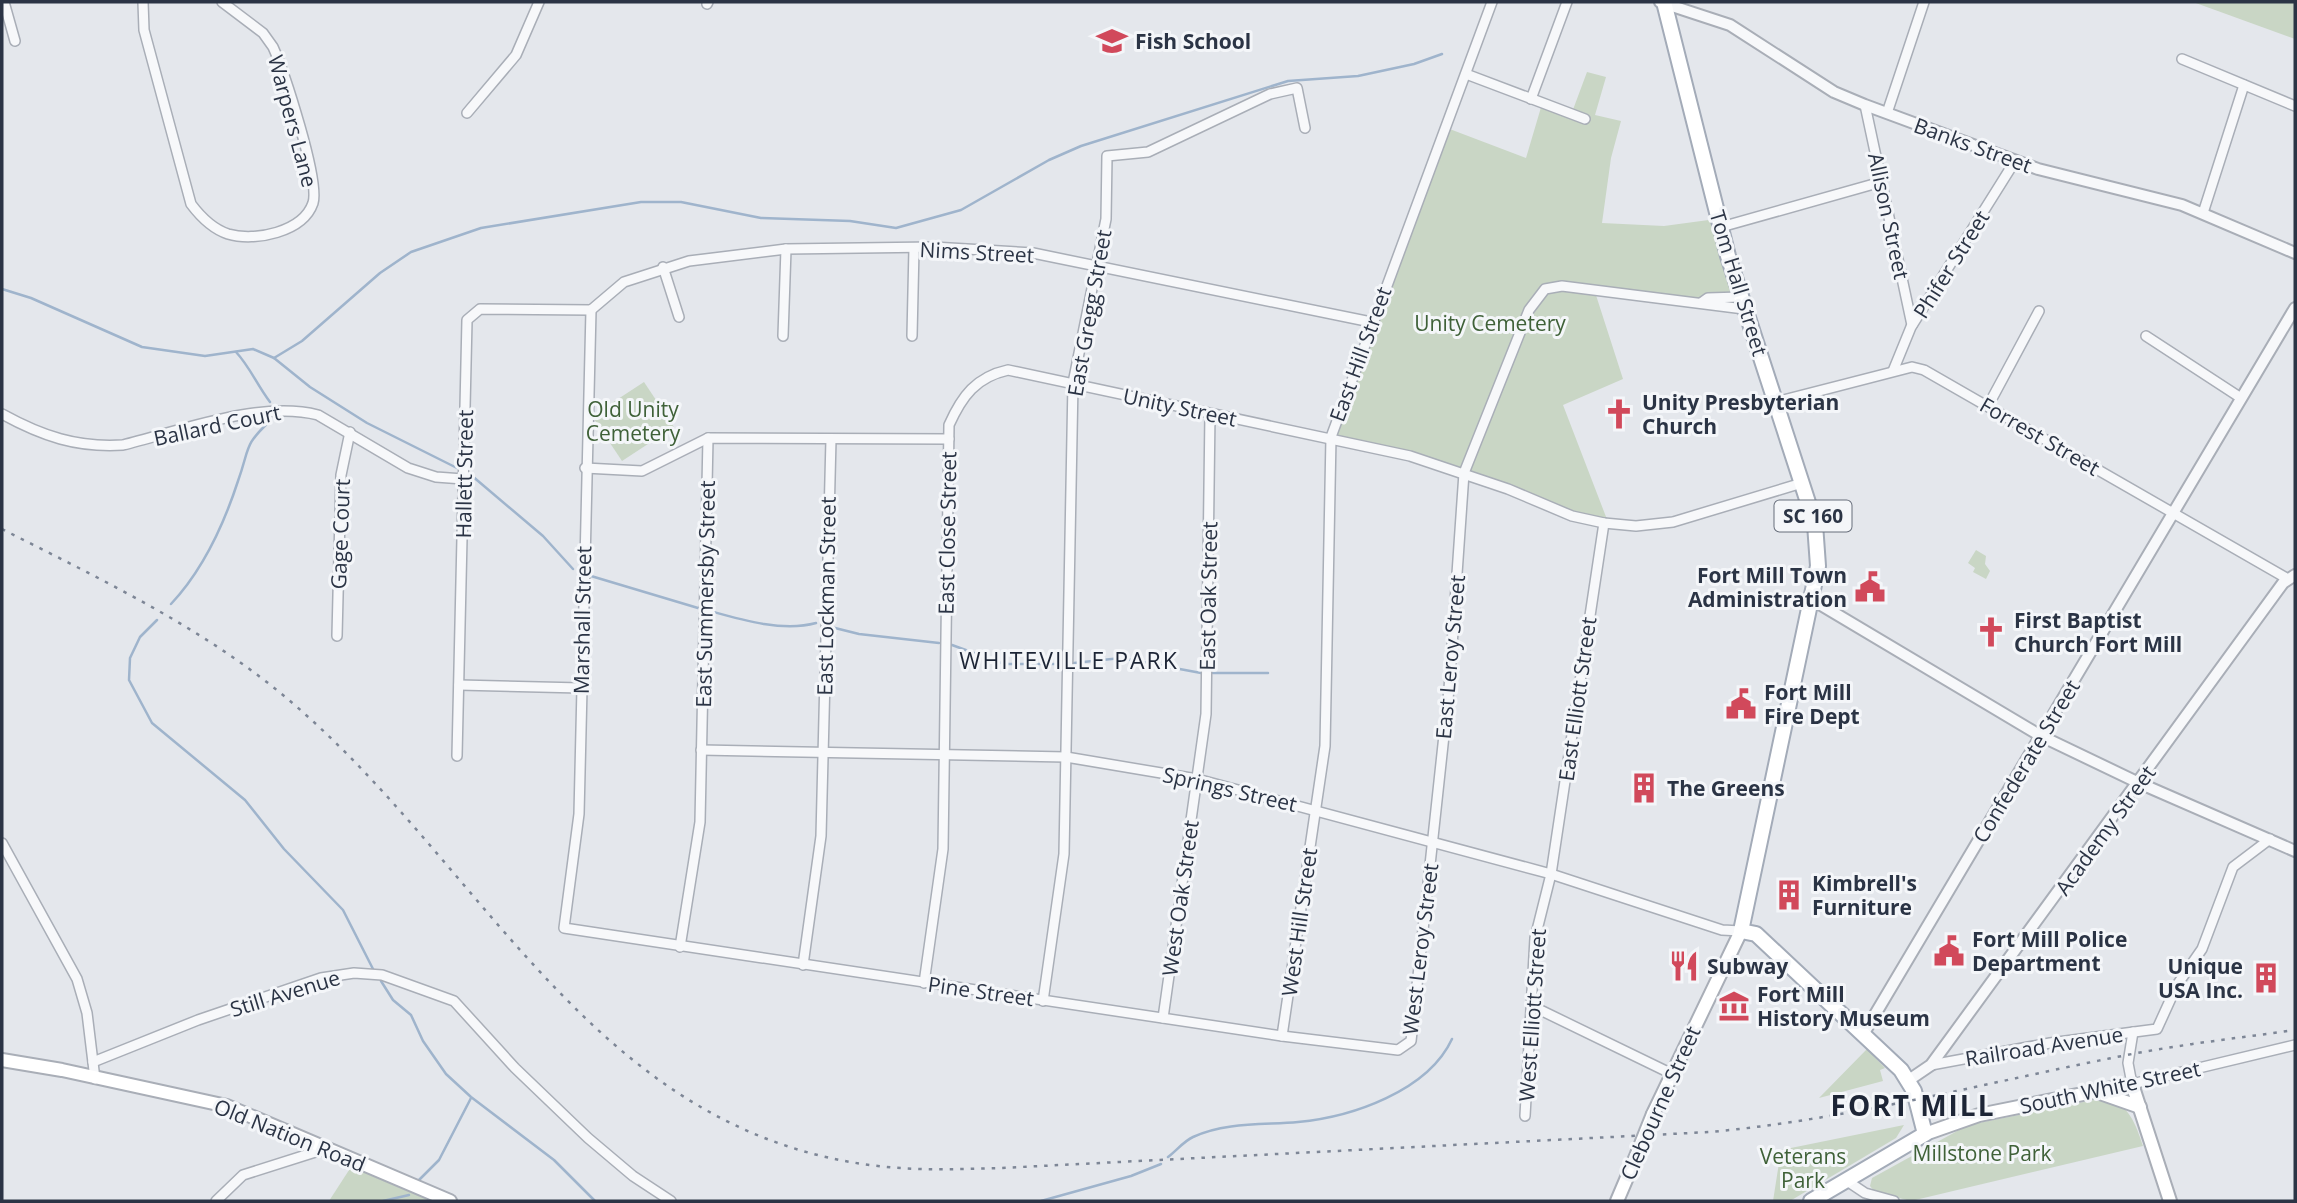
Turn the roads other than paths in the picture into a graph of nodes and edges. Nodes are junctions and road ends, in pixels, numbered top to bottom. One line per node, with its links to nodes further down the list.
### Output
1 (16, 2): 9 (street)
2 (143, 2): 3 (street, Warpers Lane)
3 (222, 2)
4 (539, 2): 17 (street)
5 (1492, 2): 12 (street, East Hill Street)
6 (1567, 2): 14 (street)
7 (1663, 2): 15 (street, Banks Street); 24 (main road, Tom Hall Street / SC 160)
8 (1924, 2): 18 (street)
9 (4, 6): 10 (street)
10 (15, 41)
11 (2182, 59): 13 (street)
12 (1466, 74): 14 (street); 35 (street, East Hill Street)
13 (2244, 85): 16 (street); 23 (street)
14 (1531, 99): 19 (street)
15 (1865, 105): 18 (street, Banks Street); 22 (street, Allison Street)
16 (2295, 106)
17 (467, 113)
18 (1887, 113): 21 (street, Banks Street)
19 (1585, 119)
20 (1305, 128): 28 (street, East Gregg Street)
21 (2015, 161): 23 (street, Banks Street); 36 (street, Phifer Street)
22 (1881, 183): 24 (street); 36 (street, Allison Street)
23 (2203, 213): 27 (street, Banks Street)
24 (1721, 228): 30 (main road, Tom Hall Street / SC 160)
25 (914, 248): 26 (street, Nims Street); 28 (street, Nims Street); 38 (street)
26 (786, 249): 29 (street, Nims Street); 37 (street)
27 (2295, 253)
28 (1097, 265): 35 (street, Nims Street); 41 (street, East Gregg Street)
29 (663, 267): 32 (street, Nims Street); 34 (street)
30 (1742, 303): 43 (main road, Tom Hall Street / SC 160); 53 (street, East Leroy Street)
31 (2295, 308): 42 (street, Confederate Street)
32 (591, 310): 52 (street, Marshall Street); 54 (street, Hallett Street)
33 (2039, 311): 44 (street)
34 (679, 317)
35 (1371, 322): 48 (street, East Hill Street)
36 (1911, 327): 40 (street, Phifer Street)
37 (783, 336)
38 (912, 336)
39 (2146, 336): 42 (street)
40 (1893, 371): 43 (street, Forrest Street); 44 (street, Forrest Street)
41 (1073, 383): 45 (street, Unity Street); 51 (street, Unity Street); 68 (street, East Gregg Street)
42 (2241, 398): 56 (street, Confederate Street)
43 (1776, 402): 55 (main road, Tom Hall Street / SC 160)
44 (1988, 407): 56 (street, Forrest Street)
45 (1210, 413): 48 (street, Unity Street); 69 (street, East Oak Street)
46 (2, 414): 47 (street, Ballard Court)
47 (350, 432): 54 (street, Ballard Court); 60 (street, Gage Court)
48 (1331, 437): 53 (street, Unity Street); 71 (street, East Hill Street)
49 (708, 438): 50 (street); 52 (street); 64 (street, East Summersby Street)
50 (831, 439): 51 (street); 65 (street, East Lockman Street)
51 (949, 439): 66 (street, East Close Street)
52 (585, 468): 62 (street, Marshall Street)
53 (1464, 473): 57 (street, Unity Street); 73 (street, East Leroy Street)
54 (463, 480): 61 (street, Hallett Street)
55 (1802, 483): 57 (street, Unity Street); 59 (main road, Tom Hall Street / SC 160)
56 (2173, 512): 58 (street, Forrest Street); 63 (street, Confederate Street)
57 (1604, 523): 76 (street, East Elliott Street)
58 (2292, 577): 70 (street, Academy Street)
59 (1811, 599): 63 (street); 78 (main road, Tom Hall Street / SC 160)
60 (337, 636)
61 (459, 685): 62 (street); 67 (street, Hallett Street)
62 (581, 688): 77 (street, Marshall Street)
63 (2041, 736): 70 (street); 86 (street, Confederate Street)
64 (701, 750): 65 (street, Springs Street); 79 (street, East Summersby Street)
65 (823, 752): 66 (street, Springs Street); 80 (street, East Lockman Street)
66 (944, 753): 68 (street, Springs Street); 81 (street, East Close Street)
67 (457, 756)
68 (1066, 757): 69 (street, Springs Street); 82 (street, East Gregg Street)
69 (1197, 779): 71 (street, Springs Street); 84 (street, West Oak Street)
70 (2139, 783): 72 (street); 92 (street, Academy Street)
71 (1315, 808): 73 (street, Springs Street); 87 (street, West Hill Street)
72 (2270, 839): 75 (street); 85 (street, Railroad Avenue)
73 (1433, 841): 76 (street, Springs Street); 89 (street, West Leroy Street)
74 (2, 843): 91 (street)
75 (2295, 851)
76 (1551, 874): 78 (street, Springs Street); 83 (street, West Elliott Street)
77 (564, 928): 79 (street, Pine Street)
78 (1741, 930): 86 (main road); 93 (main road, Clebourne Street)
79 (680, 947): 80 (street, Pine Street)
80 (803, 965): 81 (street, Pine Street)
81 (923, 983): 82 (street, Pine Street)
82 (1043, 1001): 84 (street, Pine Street)
83 (1532, 1006): 93 (street); 99 (street, West Elliott Street)
84 (1163, 1018): 87 (street, Pine Street)
85 (2133, 1032): 92 (street, Railroad Avenue); 96 (street)
86 (1864, 1033): 95 (main road)
87 (1282, 1037): 89 (street, Pine Street)
88 (2295, 1045): 96 (street, South White Street)
89 (1398, 1050)
90 (2, 1060): 94 (main road, Old Nation Road)
91 (93, 1062): 94 (street); 105 (street, Still Avenue)
92 (1931, 1065): 95 (street, Academy Street)
93 (1670, 1073): 106 (main road, Clebourne Street, bridge)
94 (95, 1079): 101 (main road, Old Nation Road)
95 (1909, 1080): 100 (main road)
96 (2132, 1084): 97 (main road, South White Street); 98 (main road)
97 (2093, 1092): 98 (main road); 100 (main road, South White Street)
98 (2140, 1107): 109 (main road)
99 (1525, 1116)
100 (1925, 1134): 102 (main road)
101 (328, 1148): 103 (street); 104 (main road, Old Nation Road)
102 (1847, 1181): 107 (main road); 108 (street)
103 (216, 1201)
104 (450, 1201)
105 (671, 1201)
106 (1617, 1201)
107 (1811, 1201)
108 (1894, 1201)
109 (2170, 1201)

